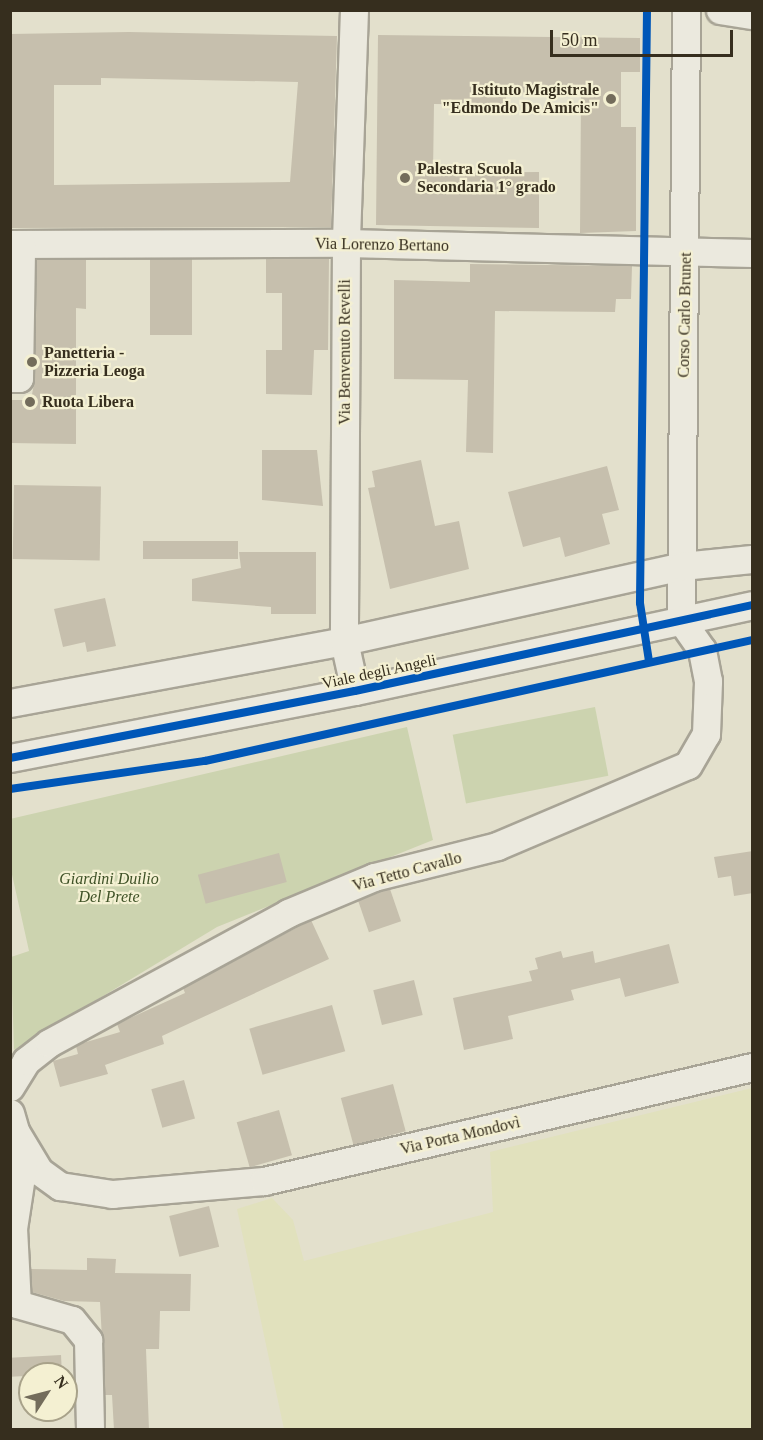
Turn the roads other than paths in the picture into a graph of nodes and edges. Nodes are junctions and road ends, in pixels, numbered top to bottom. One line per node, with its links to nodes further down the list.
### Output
1 (354, 10): 5 (street, Via Benvenuto Revelli)
2 (686, 10): 7 (street, Corso Carlo Brunet)
3 (720, 10): 4 (street)
4 (753, 15)
5 (346, 243): 6 (street, Via Lorenzo Bertano); 7 (street, Via Lorenzo Bertano); 14 (street, Via Benvenuto Revelli)
6 (16, 244): 9 (street)
7 (685, 253): 8 (street, Via Lorenzo Bertano); 11 (street, Corso Carlo Brunet)
8 (753, 253)
9 (10, 378)
10 (753, 559): 11 (street)
11 (682, 566): 13 (street, Corso Carlo Brunet); 14 (street)
12 (753, 606): 13 (street, Viale degli Angeli)
13 (681, 620): 15 (street, Viale degli Angeli); 19 (street, Via Tetto Cavallo)
14 (344, 640): 15 (street, Via Benvenuto Revelli); 16 (street)
15 (355, 692): 17 (street, Viale degli Angeli)
16 (10, 703)
17 (10, 758)
18 (753, 1067): 21 (street, Via Porta Mondovì)
19 (10, 1087)
20 (10, 1113): 21 (street)
21 (25, 1150): 22 (street)
22 (90, 1430)

